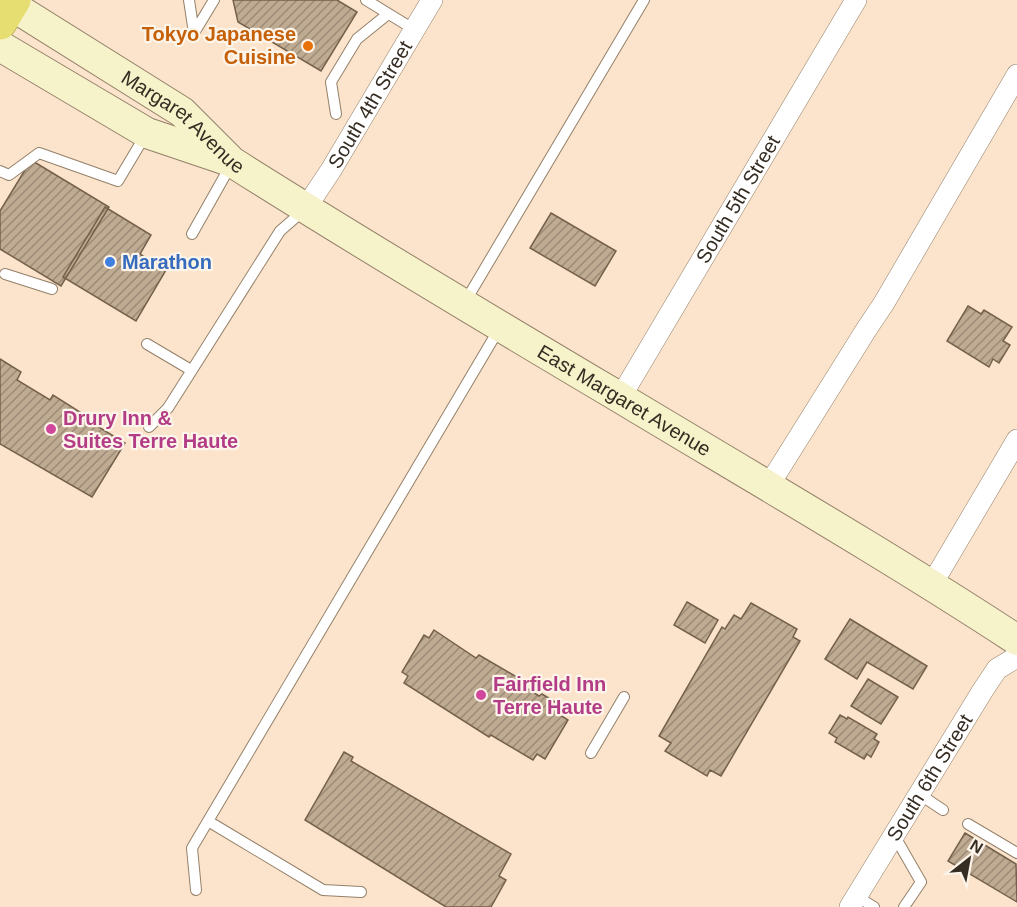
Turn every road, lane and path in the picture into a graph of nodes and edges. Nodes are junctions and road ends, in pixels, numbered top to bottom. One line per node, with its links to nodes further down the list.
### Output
1 (189, 0): 2 (lane)
2 (214, 0)
3 (366, 0): 8 (lane)
4 (432, 0): 9 (street, South 4th Street)
5 (644, 0): 20 (lane)
6 (855, 0): 24 (street, South 5th Street)
7 (7, 7): 14 (main road, Margaret Avenue)
8 (388, 14): 9 (lane); 12 (lane)
9 (415, 30): 16 (street, South 4th Street)
10 (0, 46): 13 (main road, Margaret Avenue)
11 (1017, 75): 27 (street)
12 (336, 114)
13 (147, 133): 14 (main road, Margaret Avenue); 15 (lane)
14 (232, 162): 16 (main road, East Margaret Avenue); 17 (lane)
15 (0, 171)
16 (305, 208): 20 (main road, East Margaret Avenue); 23 (lane)
17 (192, 234)
18 (6, 274): 19 (lane)
19 (52, 289)
20 (464, 304): 21 (main road, East Margaret Avenue)
21 (501, 326): 24 (main road, East Margaret Avenue); 35 (lane)
22 (147, 344): 23 (lane)
23 (190, 370): 25 (lane)
24 (620, 398): 27 (main road, East Margaret Avenue)
25 (149, 427)
26 (1017, 440): 28 (street)
27 (769, 485): 28 (main road, East Margaret Avenue)
28 (932, 584): 29 (main road, East Margaret Avenue)
29 (1017, 640)
30 (1017, 657): 33 (street, South 6th Street)
31 (624, 697): 32 (lane)
32 (591, 753)
33 (919, 794): 34 (lane); 37 (street, South 6th Street)
34 (943, 810)
35 (208, 821): 39 (lane); 40 (lane)
36 (968, 824): 38 (lane)
37 (894, 835): 41 (street, South 6th Street); 42 (lane)
38 (1017, 853)
39 (196, 890)
40 (361, 892)
41 (860, 903)
42 (904, 907)

